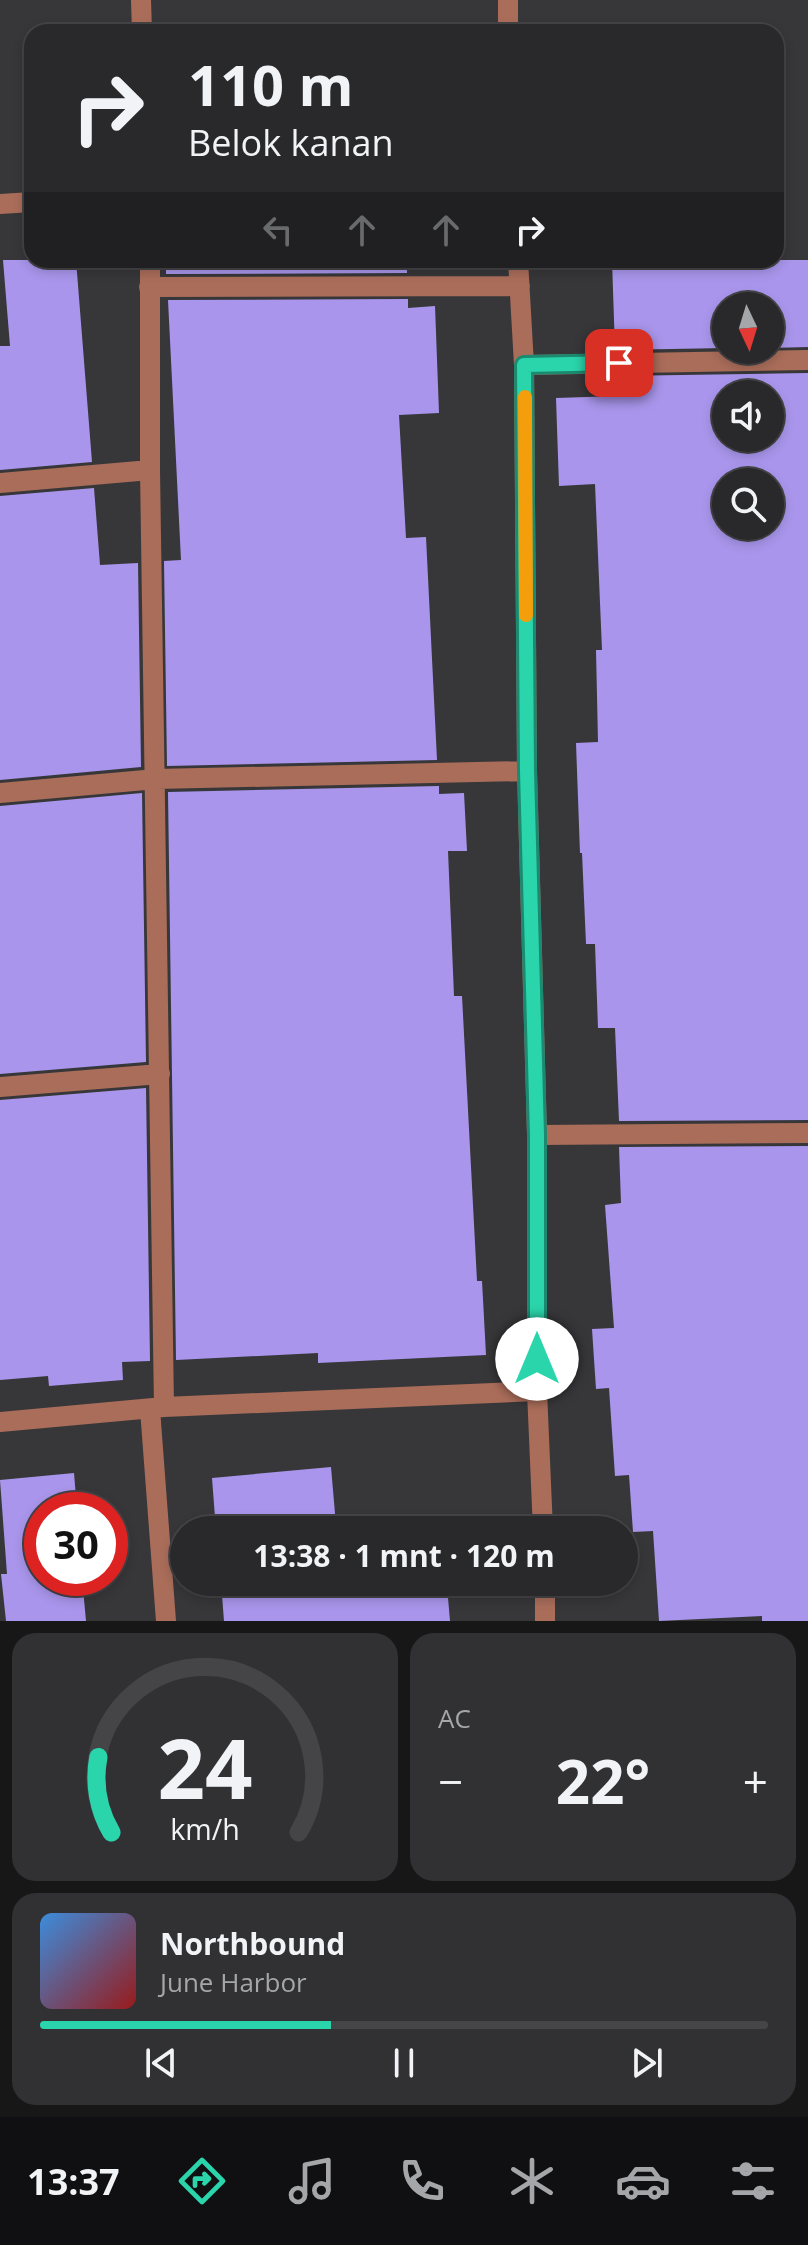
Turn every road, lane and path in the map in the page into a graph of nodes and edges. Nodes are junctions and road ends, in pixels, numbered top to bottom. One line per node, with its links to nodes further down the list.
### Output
1 (141, 0): 3 (street)
2 (508, 0): 4 (street)
3 (142, 24)
4 (508, 24)
5 (24, 202): 6 (street)
6 (0, 204)
7 (150, 268): 10 (street)
8 (519, 268): 9 (street)
9 (520, 286): 10 (street); 12 (street)
10 (149, 287): 13 (street)
11 (808, 360): 12 (street)
12 (524, 365): 15 (street)
13 (150, 470): 14 (street); 16 (street)
14 (0, 483)
15 (527, 771): 16 (street); 21 (street)
16 (156, 779): 17 (street); 18 (street)
17 (0, 793)
18 (160, 1074): 19 (street); 23 (street)
19 (0, 1087)
20 (808, 1133): 21 (street)
21 (537, 1135): 22 (street)
22 (537, 1391): 23 (street); 25 (street)
23 (157, 1408): 24 (street); 27 (street)
24 (0, 1422)
25 (542, 1516)
26 (545, 1596): 28 (street)
27 (166, 1621)
28 (545, 1621)

